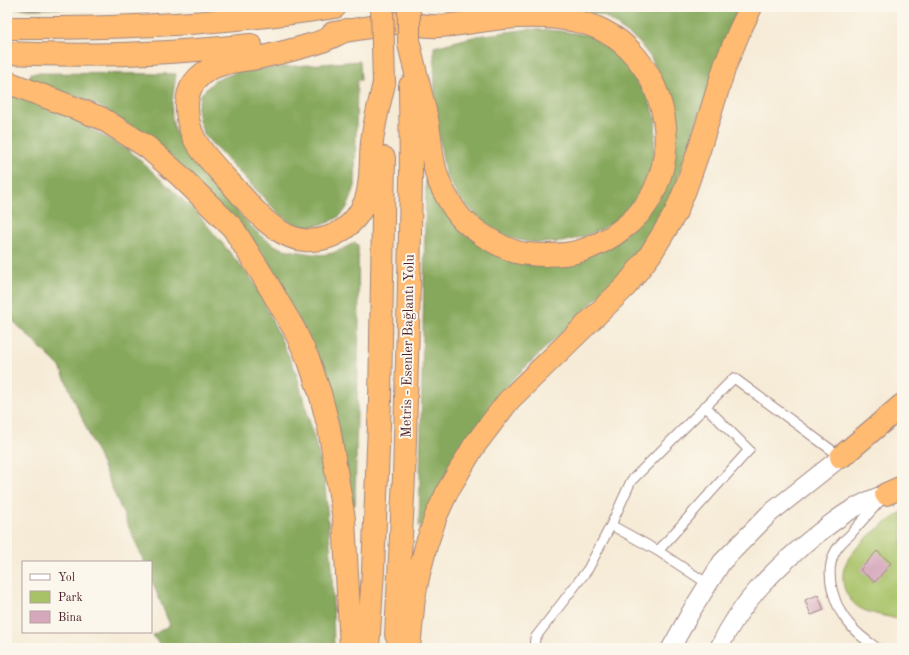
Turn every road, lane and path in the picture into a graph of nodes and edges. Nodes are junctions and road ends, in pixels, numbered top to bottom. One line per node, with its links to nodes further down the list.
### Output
1 (335, 7): 6 (highway)
2 (382, 7): 11 (highway, bridge)
3 (483, 7): 5 (highway)
4 (751, 7): 22 (highway)
5 (406, 14): 7 (highway); 8 (highway, bridge); 8 (highway)
6 (7, 28)
7 (347, 30): 9 (highway); 11 (highway)
8 (409, 44): 21 (highway, Metris - Esenler Bağlantı Yolu)
9 (7, 53)
10 (7, 82): 19 (highway)
11 (384, 83): 20 (highway, Metris - Esenler Bağlantı Yolu)
12 (902, 405): 14 (highway)
13 (705, 406): 14 (lane); 16 (lane); 17 (lane)
14 (841, 457): 18 (street)
15 (894, 491): 25 (street); 26 (lane)
16 (611, 525): 17 (lane); 23 (lane)
17 (658, 551): 18 (lane)
18 (708, 584): 24 (street)
19 (351, 648)
20 (368, 648)
21 (396, 648)
22 (409, 648)
23 (534, 648)
24 (671, 648)
25 (719, 648)
26 (876, 648)

